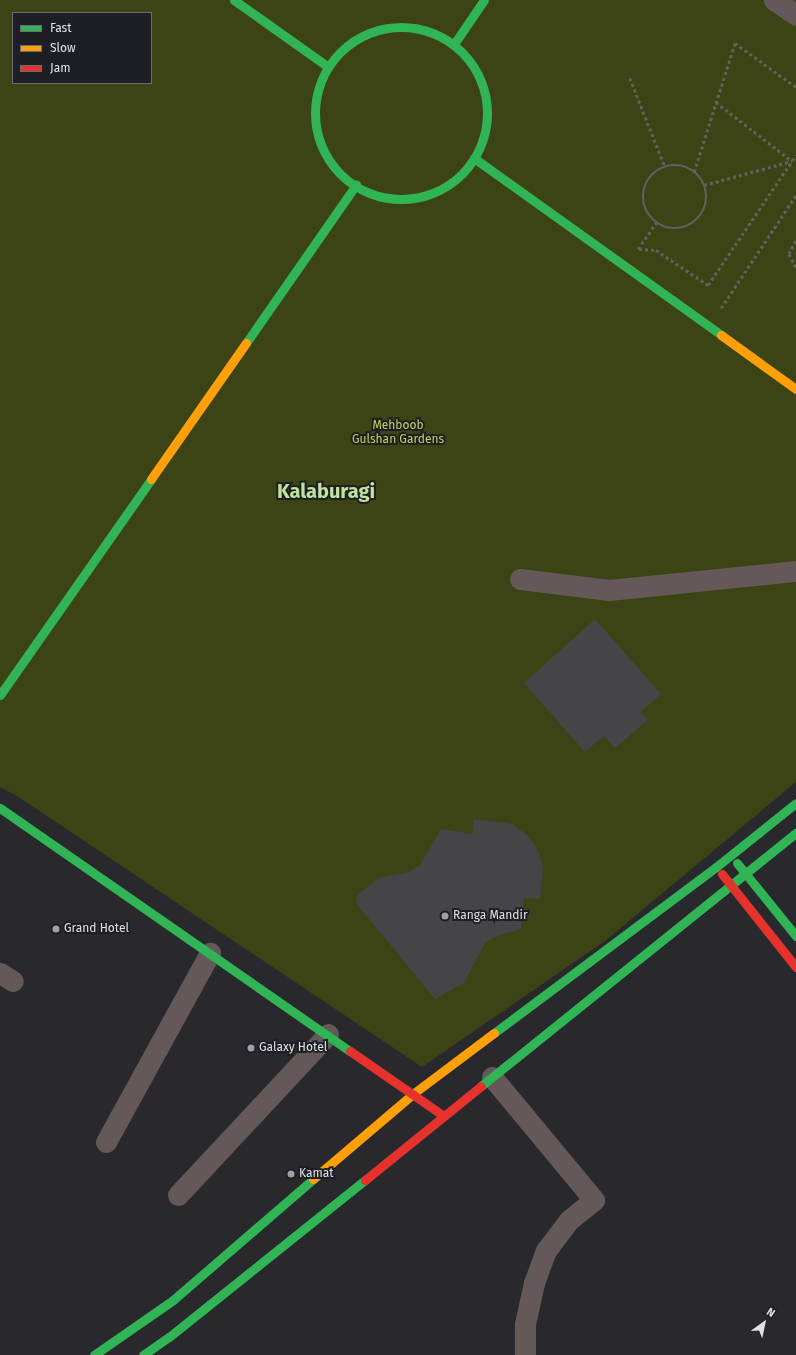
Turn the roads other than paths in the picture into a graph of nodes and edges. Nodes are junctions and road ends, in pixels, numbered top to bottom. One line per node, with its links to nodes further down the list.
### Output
1 (234, 0): 6 (street)
2 (484, 0): 5 (street)
3 (774, 0): 4 (street)
4 (796, 15)
5 (454, 44): 6 (street); 7 (street)
6 (327, 66): 8 (street)
7 (474, 158): 8 (street); 9 (street)
8 (356, 185): 12 (street)
9 (796, 389)
10 (796, 571): 11 (street)
11 (520, 579)
12 (0, 694)
13 (796, 803): 16 (street)
14 (0, 808): 21 (street)
15 (796, 832): 18 (street)
16 (731, 856): 17 (street); 18 (street)
17 (716, 867): 19 (street); 25 (street)
18 (745, 873): 19 (street); 20 (street)
19 (730, 885): 22 (street); 24 (street)
20 (796, 936)
21 (210, 953): 23 (street); 27 (street)
22 (796, 967)
23 (328, 1034): 25 (street); 28 (street)
24 (492, 1077): 26 (street); 31 (street)
25 (414, 1093): 26 (street); 29 (street)
26 (444, 1116): 30 (street)
27 (106, 1142)
28 (178, 1195)
29 (94, 1355)
30 (143, 1355)
31 (525, 1355)

